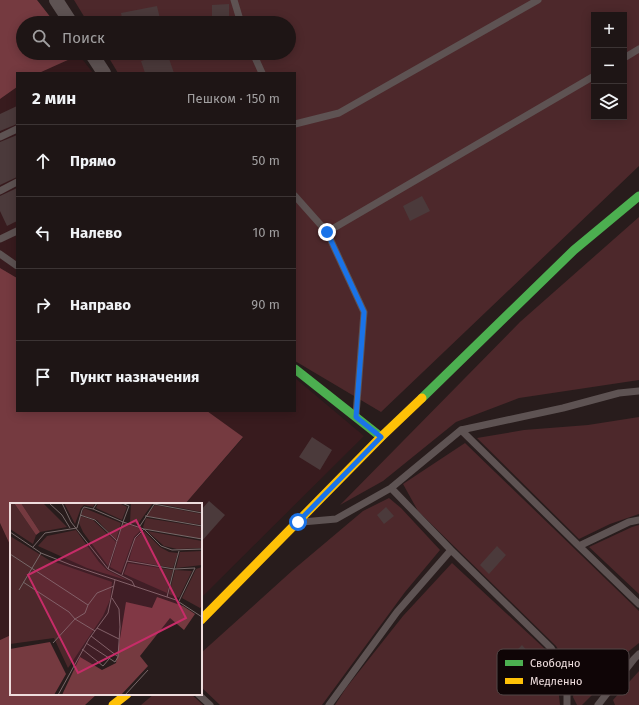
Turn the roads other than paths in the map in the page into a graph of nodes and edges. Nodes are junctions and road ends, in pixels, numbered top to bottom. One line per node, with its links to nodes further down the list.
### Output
1 (56, 0): 4 (street)
2 (234, 0): 5 (lane)
3 (538, 0): 13 (lane)
4 (66, 16)
5 (239, 16)
6 (639, 49): 7 (lane)
7 (627, 56)
8 (96, 60): 10 (street)
9 (256, 60): 11 (lane)
10 (103, 72)
11 (262, 72)
12 (591, 78): 21 (lane)
13 (296, 124)
14 (16, 129): 15 (lane)
15 (0, 137)
16 (16, 183): 17 (lane)
17 (0, 191)
18 (639, 196): 29 (main road)
19 (296, 197): 21 (lane)
20 (16, 231): 22 (lane)
21 (327, 232): 27 (lane)
22 (0, 239)
23 (0, 254): 24 (lane)
24 (16, 265)
25 (296, 371): 27 (main road)
26 (639, 391): 28 (lane)
27 (356, 417): 29 (main road)
28 (461, 430): 30 (lane); 33 (lane)
29 (381, 437): 32 (main road)
30 (391, 488): 32 (lane); 34 (lane)
31 (639, 520): 33 (lane)
32 (298, 522): 36 (main road)
33 (579, 546): 35 (lane)
34 (451, 550): 37 (lane); 46 (lane)
35 (639, 604)
36 (202, 619)
37 (552, 649)
38 (639, 654): 39 (lane)
39 (629, 665)
40 (199, 695): 45 (lane)
41 (567, 695): 47 (lane)
42 (606, 695): 48 (lane)
43 (126, 696): 44 (main road)
44 (113, 705)
45 (210, 705)
46 (329, 705)
47 (568, 705)
48 (598, 705)

